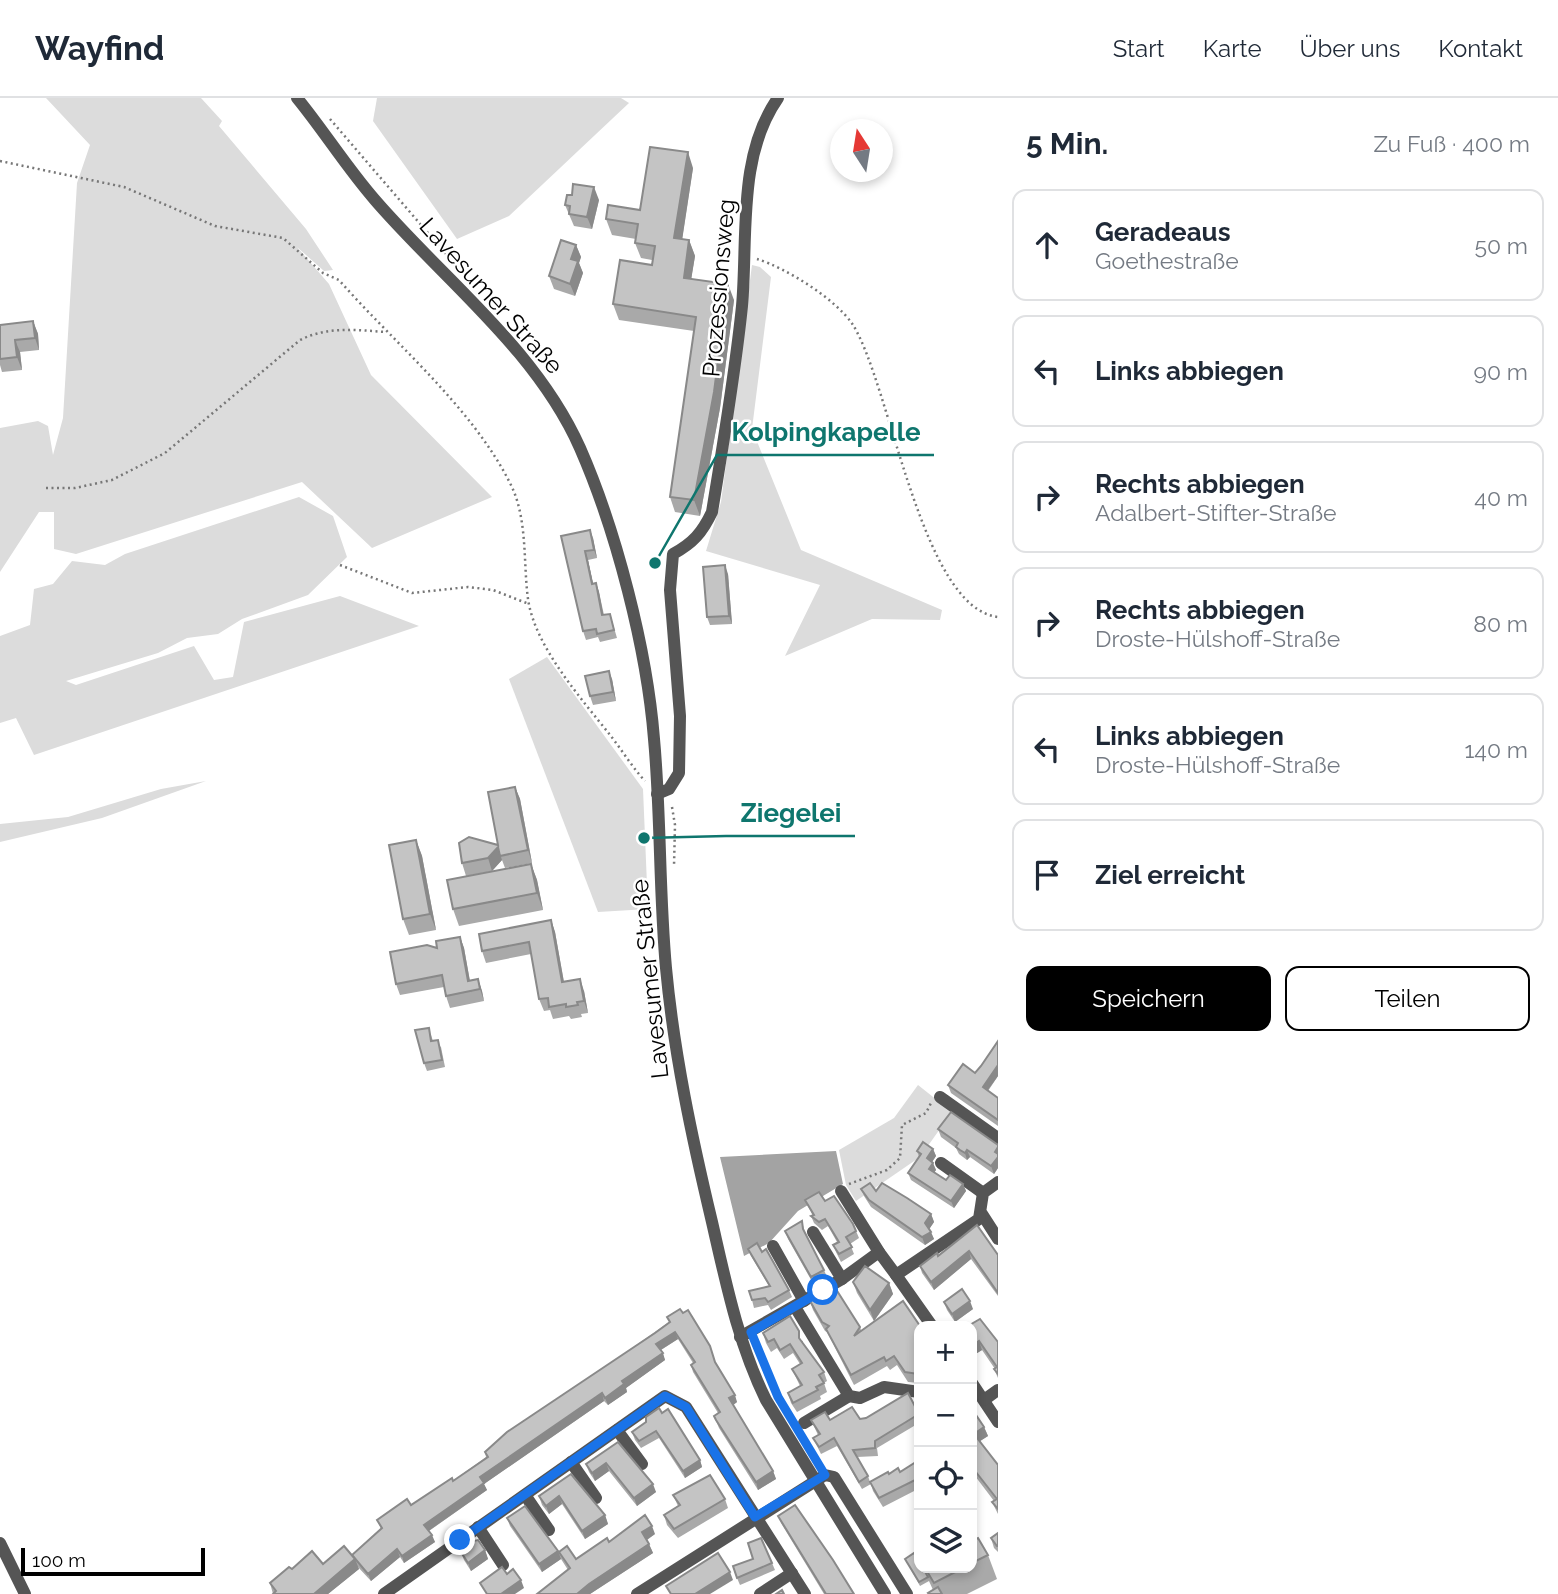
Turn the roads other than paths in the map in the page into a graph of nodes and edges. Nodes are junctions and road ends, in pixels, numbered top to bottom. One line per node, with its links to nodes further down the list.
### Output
1 (297, 98): 3 (street, Lavesumer Straße)
2 (778, 98): 3 (street, Prozessionsweg)
3 (663, 792): 19 (street, Lavesumer Straße)
4 (940, 1097): 5 (street)
5 (998, 1138)
6 (941, 1163): 9 (street)
7 (998, 1182): 9 (street)
8 (841, 1191): 14 (street)
9 (984, 1193): 10 (street)
10 (982, 1213): 12 (street); 15 (street)
11 (813, 1232): 16 (street)
12 (998, 1239)
13 (773, 1246): 17 (street)
14 (879, 1252): 15 (street); 16 (street)
15 (896, 1276): 18 (street)
16 (842, 1279): 17 (street)
17 (799, 1304): 19 (street); 23 (street)
18 (928, 1321)
19 (740, 1337): 30 (street, Lavesumer Straße)
20 (973, 1384): 24 (street)
21 (998, 1390): 24 (street)
22 (914, 1391): 23 (street)
23 (849, 1396): 26 (street)
24 (984, 1400): 25 (street)
25 (998, 1422)
26 (804, 1423)
27 (617, 1430): 28 (street); 29 (street); 33 (street)
28 (571, 1462): 31 (street); 32 (street)
29 (642, 1464)
30 (815, 1480): 33 (street); 44 (street, Lavesumer Straße); 45 (street)
31 (525, 1495): 34 (street); 35 (street)
32 (596, 1498)
33 (755, 1517): 38 (street); 41 (street)
34 (478, 1527): 37 (street); 40 (street)
35 (548, 1530)
36 (0, 1543): 39 (street)
37 (503, 1565)
38 (792, 1573): 42 (street); 43 (street)
39 (26, 1594)
40 (384, 1594)
41 (638, 1594)
42 (760, 1594)
43 (804, 1594)
44 (885, 1594)
45 (907, 1594)

